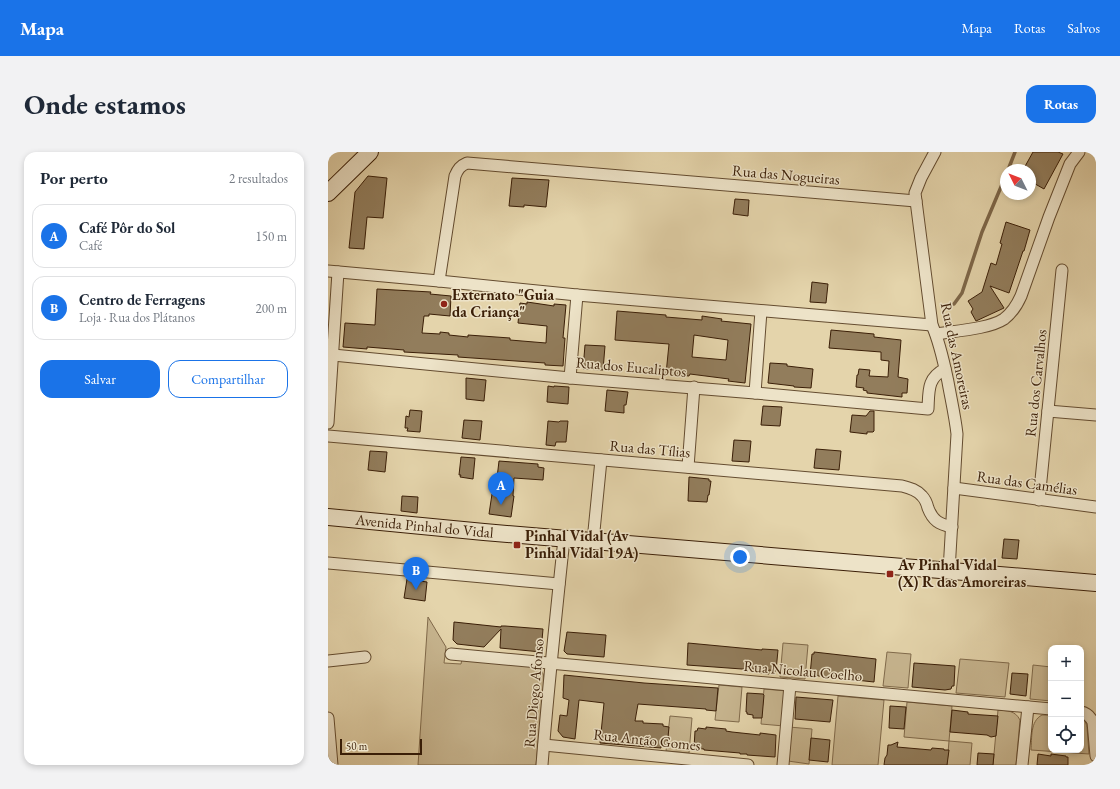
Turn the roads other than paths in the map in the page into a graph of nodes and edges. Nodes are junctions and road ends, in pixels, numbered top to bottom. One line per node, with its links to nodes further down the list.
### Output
1 (370, 152): 4 (street)
2 (935, 152): 5 (street, Rua das Amoreiras)
3 (1079, 152): 11 (street)
4 (328, 193)
5 (916, 201): 8 (street, Rua das Nogueiras); 11 (street, Rua das Amoreiras)
6 (1062, 270): 17 (street, Rua dos Carvalhos)
7 (333, 272): 8 (street); 12 (street)
8 (439, 281): 9 (street)
9 (577, 295): 10 (street); 14 (street)
10 (761, 311): 11 (street); 16 (street)
11 (934, 330): 13 (street, Rua das Amoreiras)
12 (333, 356): 14 (street, Rua dos Eucaliptos); 19 (street)
13 (945, 369): 16 (street, Rua dos Eucaliptos); 23 (street, Rua das Amoreiras)
14 (570, 378): 15 (street, Rua dos Eucaliptos)
15 (694, 388): 16 (street, Rua dos Eucaliptos); 22 (street)
16 (756, 393)
17 (1048, 410): 18 (street); 24 (street, Rua dos Carvalhos)
18 (1096, 415)
19 (328, 423)
20 (328, 436): 21 (street, Rua das Tílias)
21 (601, 460): 22 (street, Rua das Tílias); 29 (street)
22 (688, 467): 27 (street, Rua das Tílias)
23 (954, 488): 24 (street, Rua das Camélias); 27 (street, Rua das Amoreiras)
24 (1039, 500): 25 (street, Rua das Camélias)
25 (1096, 507)
26 (328, 517): 28 (street, Avenida Pinhal do Vidal)
27 (952, 527): 31 (street, Rua das Amoreiras)
28 (564, 539): 29 (street, Avenida Pinhal do Vidal); 33 (street, Rua Diogo Afonso)
29 (593, 541): 31 (street, Avenida Pinhal do Vidal)
30 (328, 563): 33 (street)
31 (949, 571): 32 (street, Avenida Pinhal do Vidal)
32 (1096, 583)
33 (559, 584): 37 (street, Rua Diogo Afonso)
34 (451, 654): 37 (street, Rua Nicolau Coelho)
35 (365, 657): 36 (street)
36 (328, 661)
37 (552, 663): 38 (street, Rua Nicolau Coelho); 43 (street, Rua Diogo Afonso)
38 (790, 685): 39 (street, Rua Nicolau Coelho); 48 (street)
39 (1028, 707): 40 (street, Rua Nicolau Coelho); 49 (street)
40 (1048, 709)
41 (1084, 713): 44 (street)
42 (328, 718): 45 (street)
43 (544, 745): 46 (street, Rua Diogo Afonso); 47 (street, Rua Antão Gomes)
44 (1096, 756)
45 (332, 765)
46 (542, 765)
47 (748, 765)
48 (783, 765)
49 (1022, 765)

